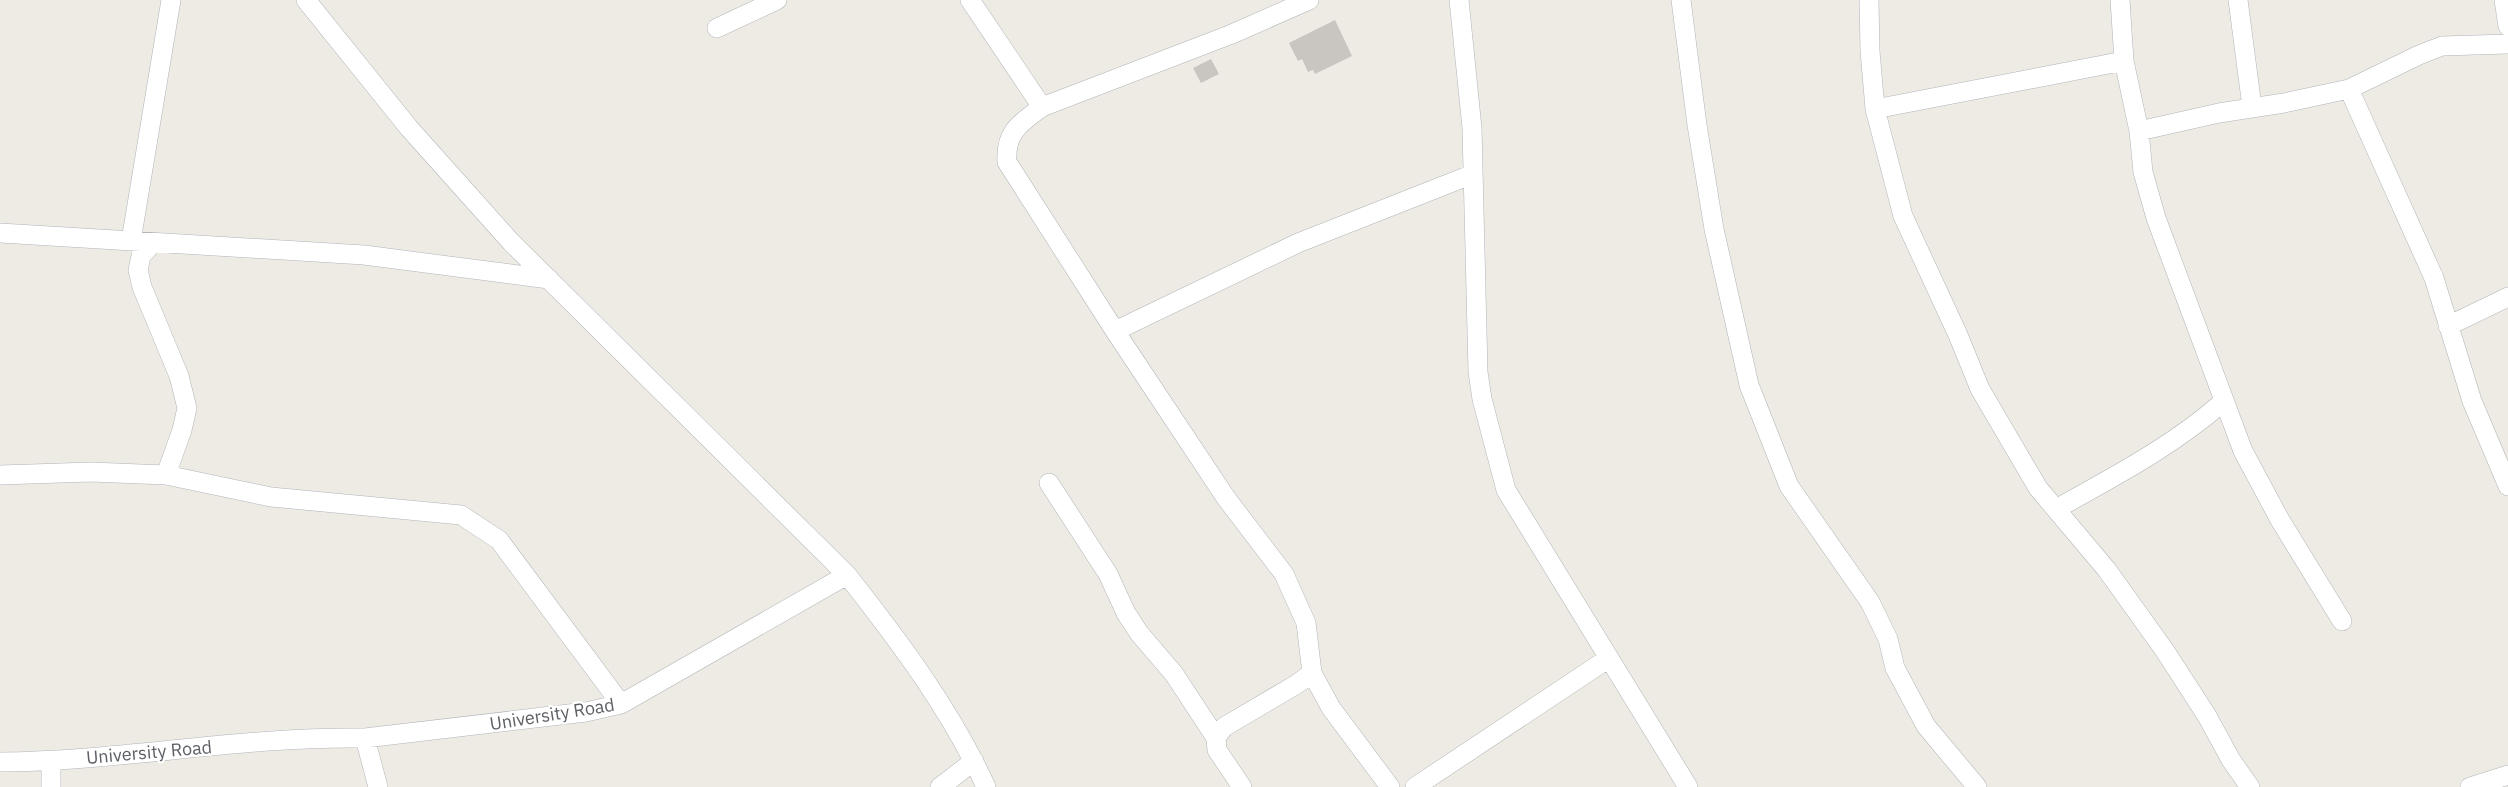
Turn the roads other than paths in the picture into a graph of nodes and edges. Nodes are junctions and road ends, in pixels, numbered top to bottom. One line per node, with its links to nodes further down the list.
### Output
1 (171, 0): 23 (street)
2 (306, 0): 25 (street)
3 (778, 0): 13 (street)
4 (970, 0): 17 (street)
5 (1309, 0): 17 (street)
6 (1459, 0): 21 (street)
7 (1681, 0): 54 (street)
8 (1869, 0): 19 (street)
9 (2120, 0): 15 (street)
10 (2238, 0): 18 (street)
11 (2504, 0): 12 (street)
12 (2508, 26)
13 (717, 28)
14 (2508, 44): 16 (street)
15 (2124, 61): 19 (street); 20 (street)
16 (2349, 89): 18 (street); 27 (street)
17 (1042, 107): 28 (street)
18 (2252, 107): 20 (street)
19 (1875, 109): 34 (street)
20 (2139, 131): 29 (street)
21 (1473, 174): 28 (street); 37 (street)
22 (0, 233): 23 (street)
23 (132, 241): 24 (street)
24 (153, 243): 25 (street); 31 (street)
25 (548, 279): 35 (street)
26 (2508, 297): 27 (street)
27 (2448, 326): 33 (street)
28 (1115, 331): 38 (street)
29 (2224, 401): 34 (street); 36 (street)
30 (0, 475): 31 (street)
31 (166, 475): 39 (street)
32 (1049, 484): 41 (street)
33 (2508, 486)
34 (2056, 508): 55 (street)
35 (847, 575): 39 (street, University Road); 42 (street)
36 (2342, 621)
37 (1609, 658): 52 (street); 53 (street)
38 (1312, 673): 41 (street); 51 (street)
39 (621, 704): 40 (street, University Road)
40 (365, 738): 44 (street, University Road); 47 (street)
41 (1216, 738): 50 (street)
42 (974, 761): 48 (street); 49 (street)
43 (0, 762): 44 (street, University Road)
44 (51, 762): 46 (street)
45 (2508, 776): 56 (street)
46 (51, 787)
47 (378, 787)
48 (940, 787)
49 (986, 787)
50 (1242, 787)
51 (1390, 787)
52 (1415, 787)
53 (1688, 787)
54 (1977, 787)
55 (2250, 787)
56 (2470, 787)

